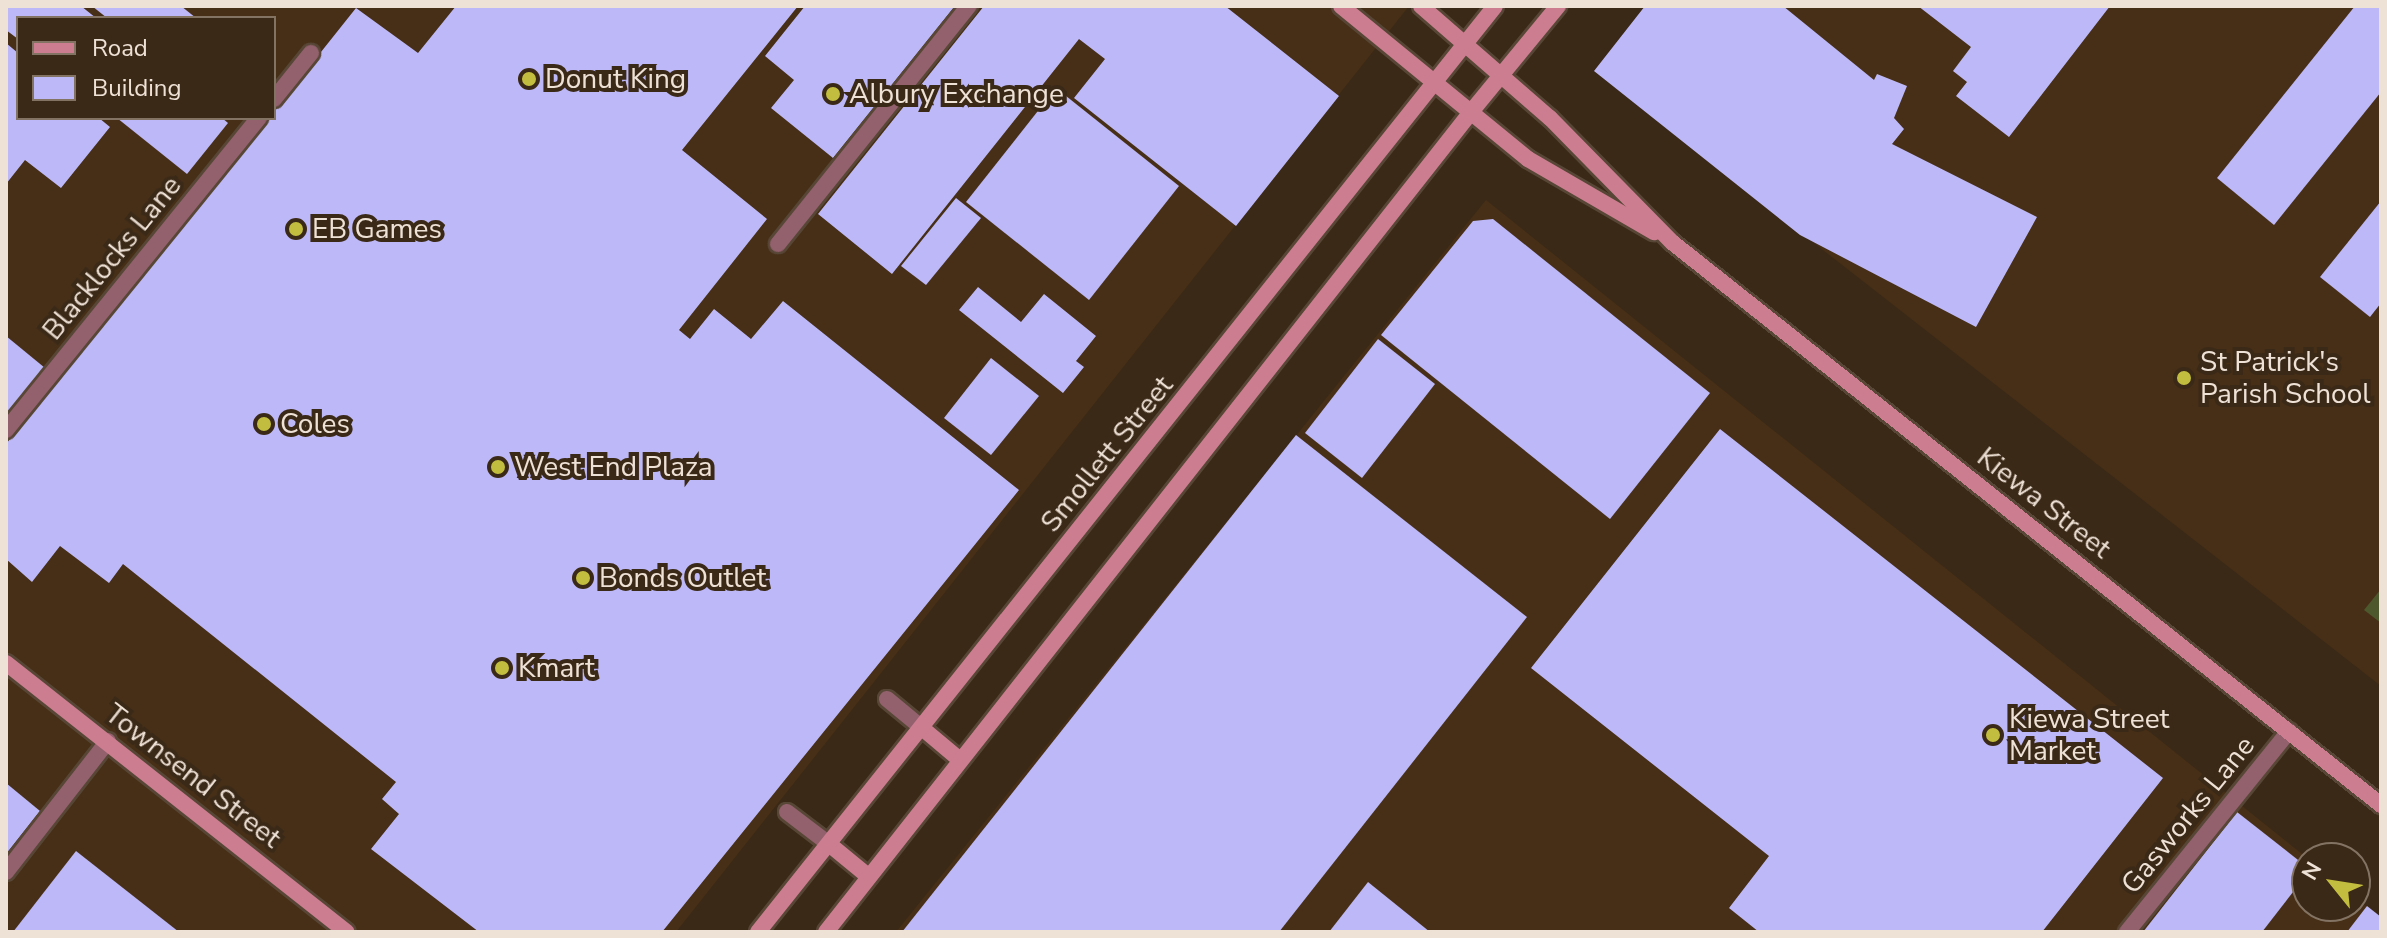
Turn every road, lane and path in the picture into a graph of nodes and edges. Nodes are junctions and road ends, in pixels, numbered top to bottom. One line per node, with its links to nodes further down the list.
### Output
1 (969, 6): 14 (lane)
2 (1341, 6): 9 (street)
3 (1421, 6): 6 (street, Kiewa Street)
4 (1495, 6): 6 (street, Smollett Street)
5 (1558, 6): 8 (street)
6 (1466, 42): 8 (street, Kiewa Street); 9 (street, Smollett Street)
7 (311, 53): 10 (lane)
8 (1499, 77): 11 (street); 13 (street, Kiewa Street)
9 (1434, 83): 11 (street, Kiewa Street); 18 (street, Smollett Street)
10 (276, 97)
11 (1471, 112): 13 (street, Kiewa Street); 21 (street)
12 (257, 120): 15 (lane, Blacklocks Lane)
13 (1673, 243): 19 (street, Kiewa Street)
14 (778, 244)
15 (6, 430)
16 (6, 663): 20 (street, Townsend Street)
17 (887, 699): 18 (lane)
18 (922, 728): 21 (street); 24 (street, Smollett Street)
19 (2289, 731): 22 (street, Kiewa Street); 30 (lane, Gasworks Lane)
20 (108, 741): 25 (lane); 27 (street, Townsend Street)
21 (960, 760): 26 (street)
22 (2381, 805)
23 (787, 812): 24 (lane)
24 (829, 844): 26 (street); 28 (street, Smollett Street)
25 (6, 872)
26 (868, 876): 29 (street)
27 (347, 932)
28 (758, 932)
29 (826, 932)
30 (2127, 932)

